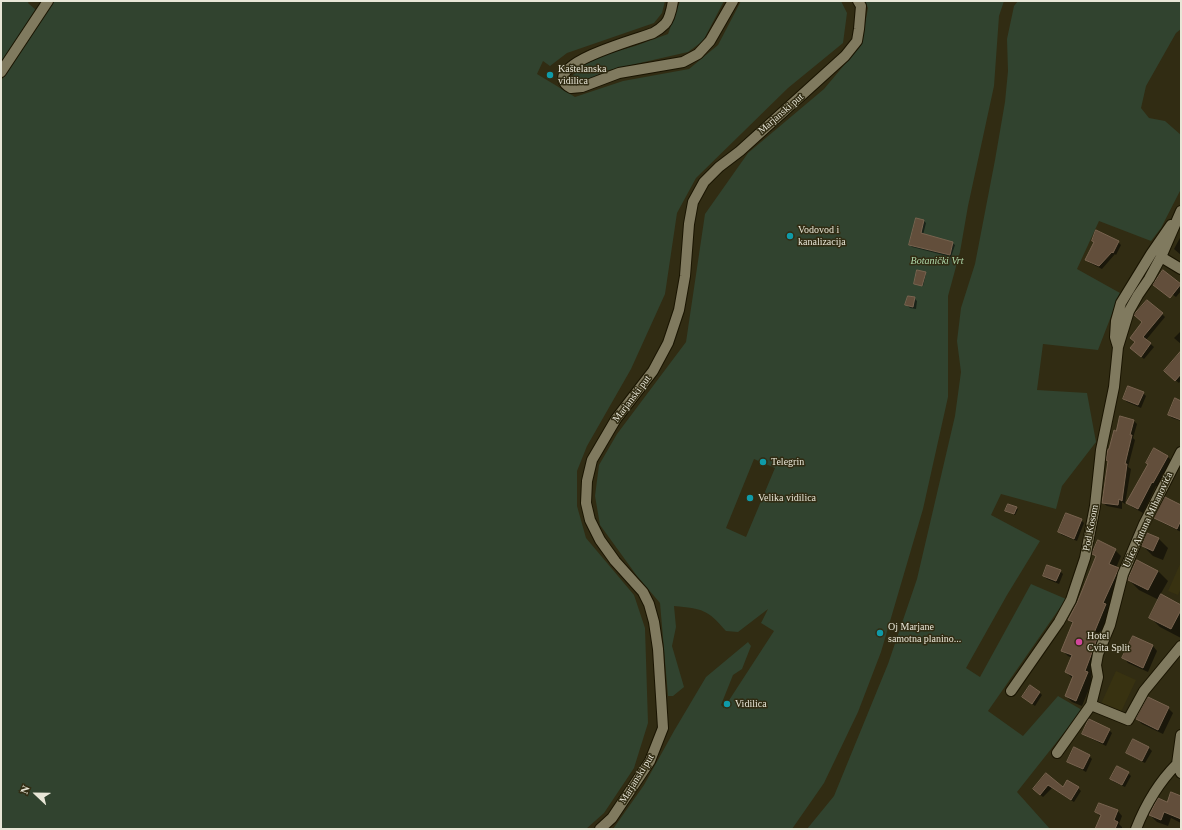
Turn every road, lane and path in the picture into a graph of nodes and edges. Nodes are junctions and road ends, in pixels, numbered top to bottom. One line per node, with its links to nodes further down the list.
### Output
1 (48, 1): 5 (street)
2 (673, 1): 3 (street)
3 (733, 1)
4 (858, 1): 17 (street, Marjanski put)
5 (1, 72)
6 (1181, 210): 7 (street, Pod Kosom); 9 (street, Pod Kosom)
7 (1161, 257): 8 (street); 9 (street, Pod Kosom)
8 (1181, 269)
9 (1118, 347): 12 (street, Pod Kosom)
10 (1181, 452): 13 (street, Ulica Antuna Mihanovića)
11 (1181, 646): 13 (street)
12 (1011, 691)
13 (1091, 705): 15 (street, Ulica Antuna Mihanovića)
14 (1181, 735): 16 (street)
15 (1057, 753)
16 (1179, 768): 18 (street)
17 (600, 829)
18 (1136, 829)

